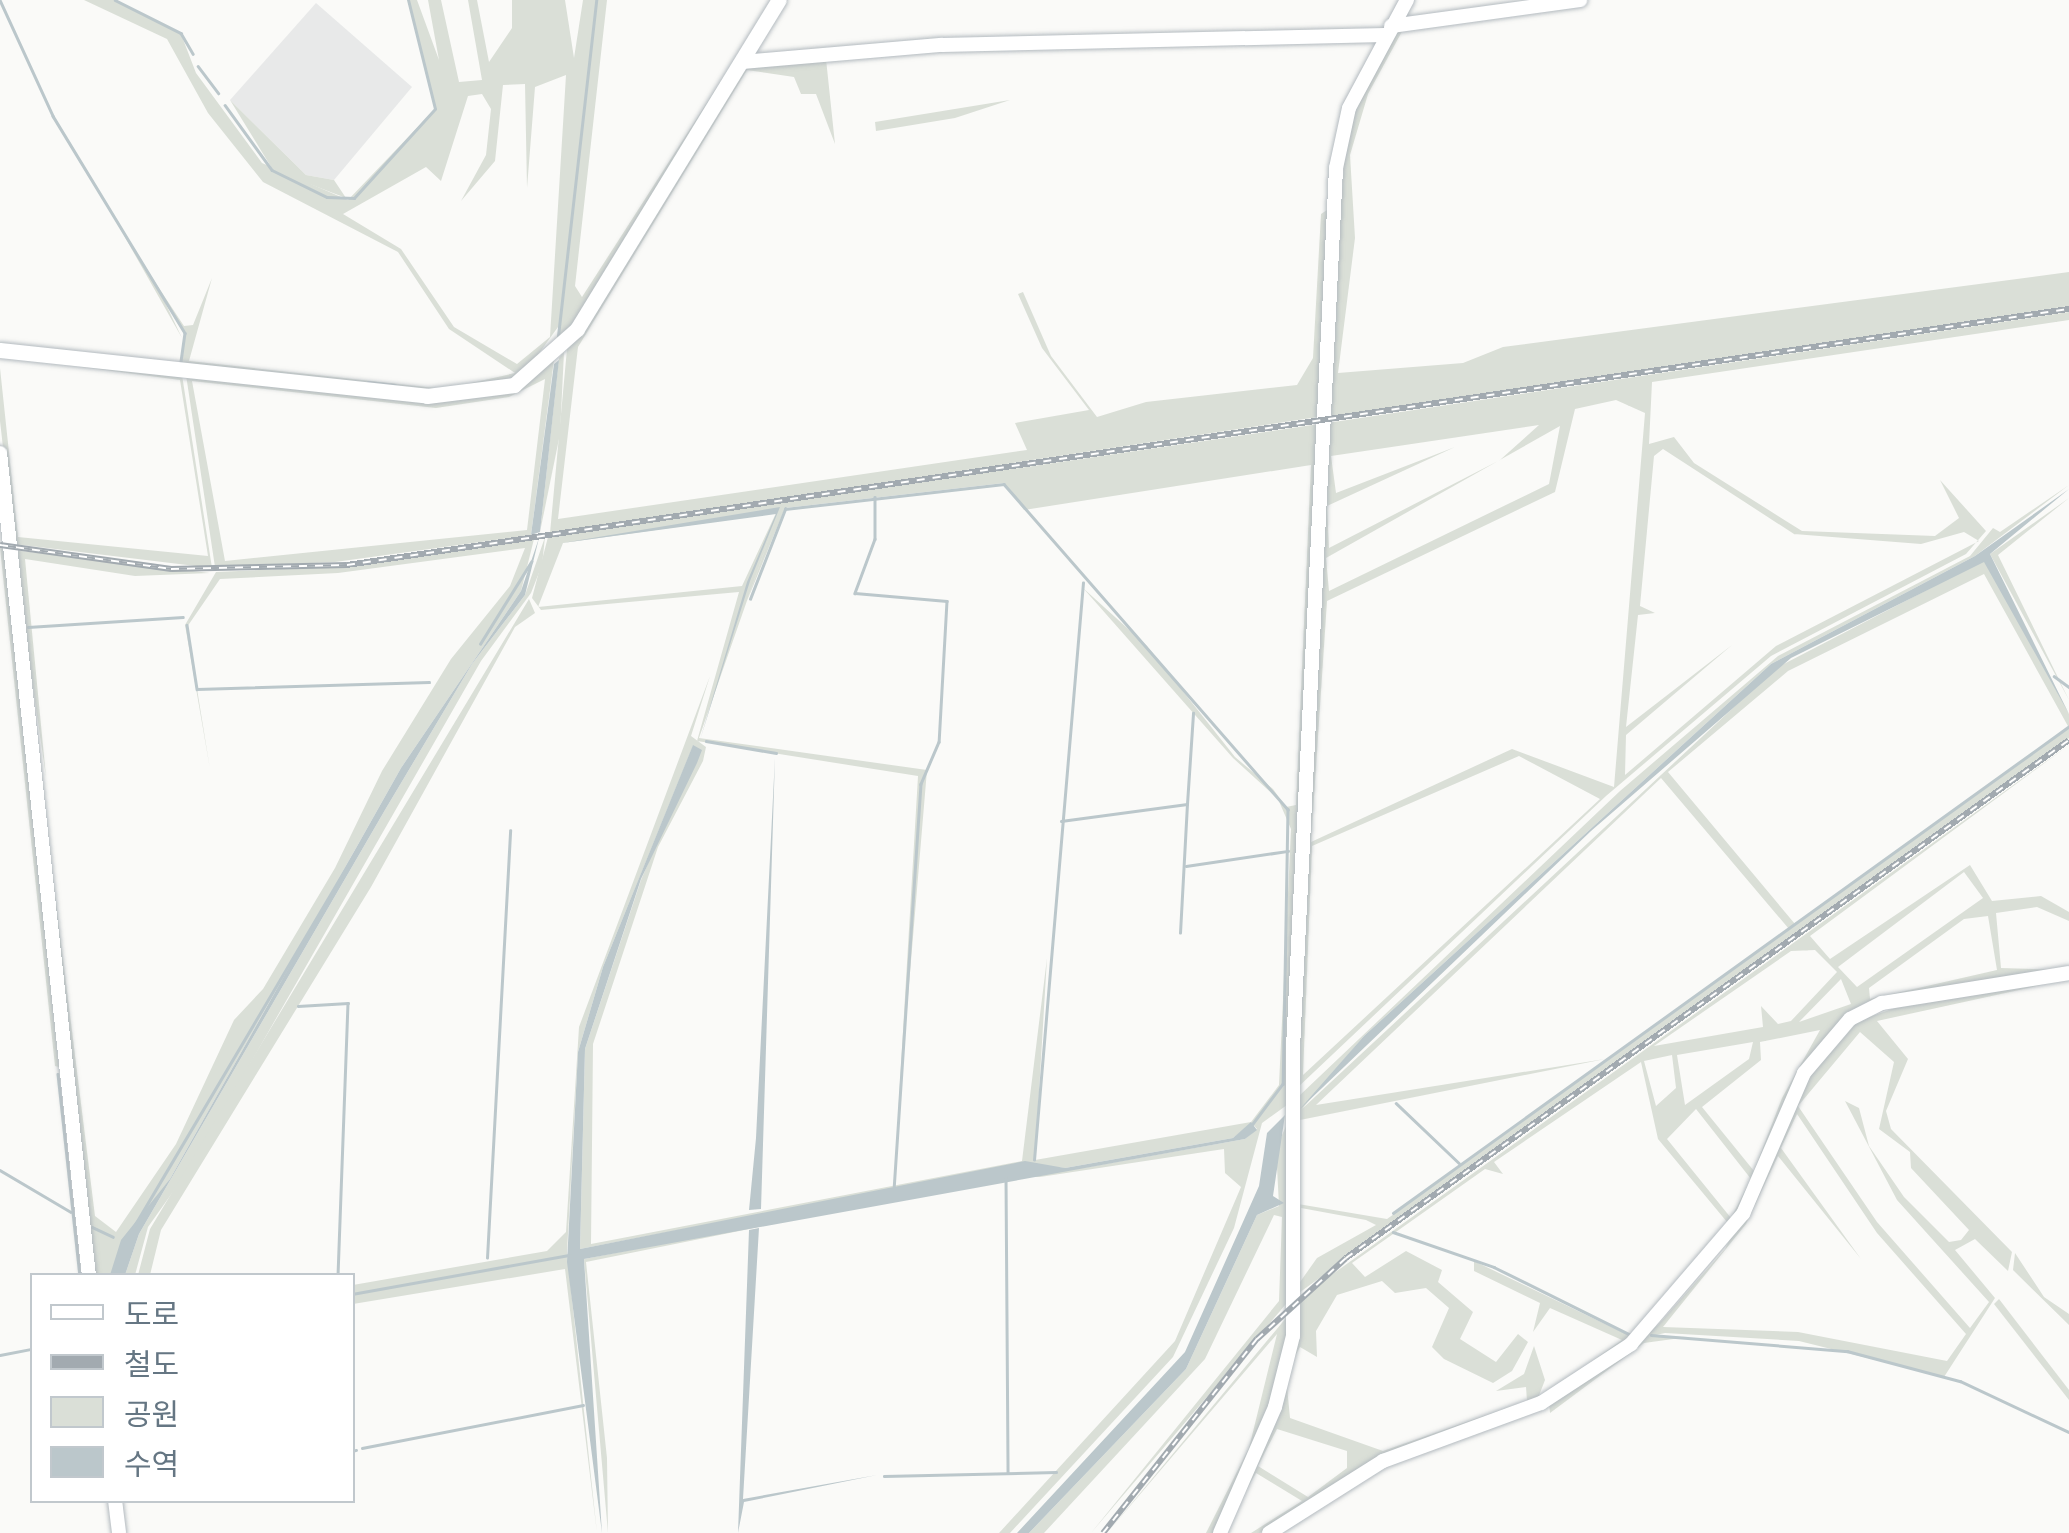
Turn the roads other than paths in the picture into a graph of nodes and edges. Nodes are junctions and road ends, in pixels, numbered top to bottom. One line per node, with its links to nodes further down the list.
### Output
1 (779, 0): 5 (main road)
2 (1407, 0): 4 (street)
3 (1580, 0): 4 (street)
4 (1388, 30): 5 (street); 12 (street)
5 (742, 62): 6 (main road)
6 (0, 350)
7 (0, 453): 9 (street)
8 (2069, 974): 13 (street)
9 (89, 1273)
10 (115, 1503): 11 (street)
11 (119, 1533)
12 (1220, 1533)
13 (1269, 1533)

